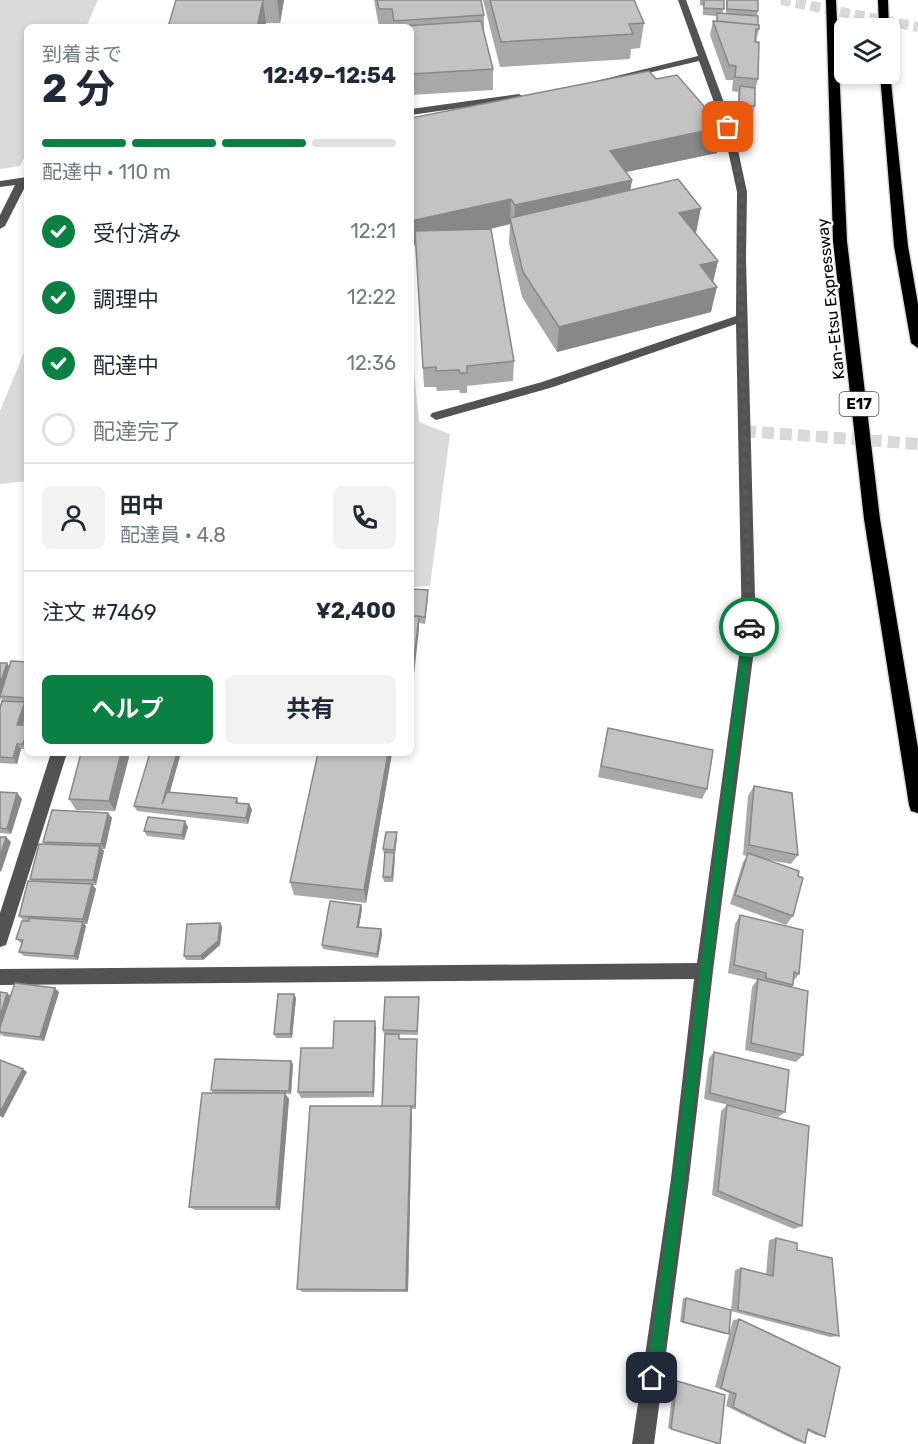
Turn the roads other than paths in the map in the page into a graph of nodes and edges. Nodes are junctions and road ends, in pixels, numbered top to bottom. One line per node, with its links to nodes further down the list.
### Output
1 (681, 0): 5 (street)
2 (831, 0): 18 (highway, Kan-Etsu Expressway / E17)
3 (883, 0): 4 (highway)
4 (884, 18)
5 (701, 58): 7 (street); 14 (street)
6 (887, 84): 15 (highway)
7 (584, 85)
8 (528, 96): 9 (street)
9 (414, 112)
10 (24, 180): 12 (street)
11 (24, 182): 13 (street)
12 (0, 184)
13 (0, 226)
14 (742, 318): 16 (street); 20 (street)
15 (918, 343)
16 (436, 416)
17 (58, 756): 19 (street)
18 (918, 805)
19 (0, 939)
20 (704, 971): 21 (street); 22 (street)
21 (0, 977)
22 (643, 1444)

